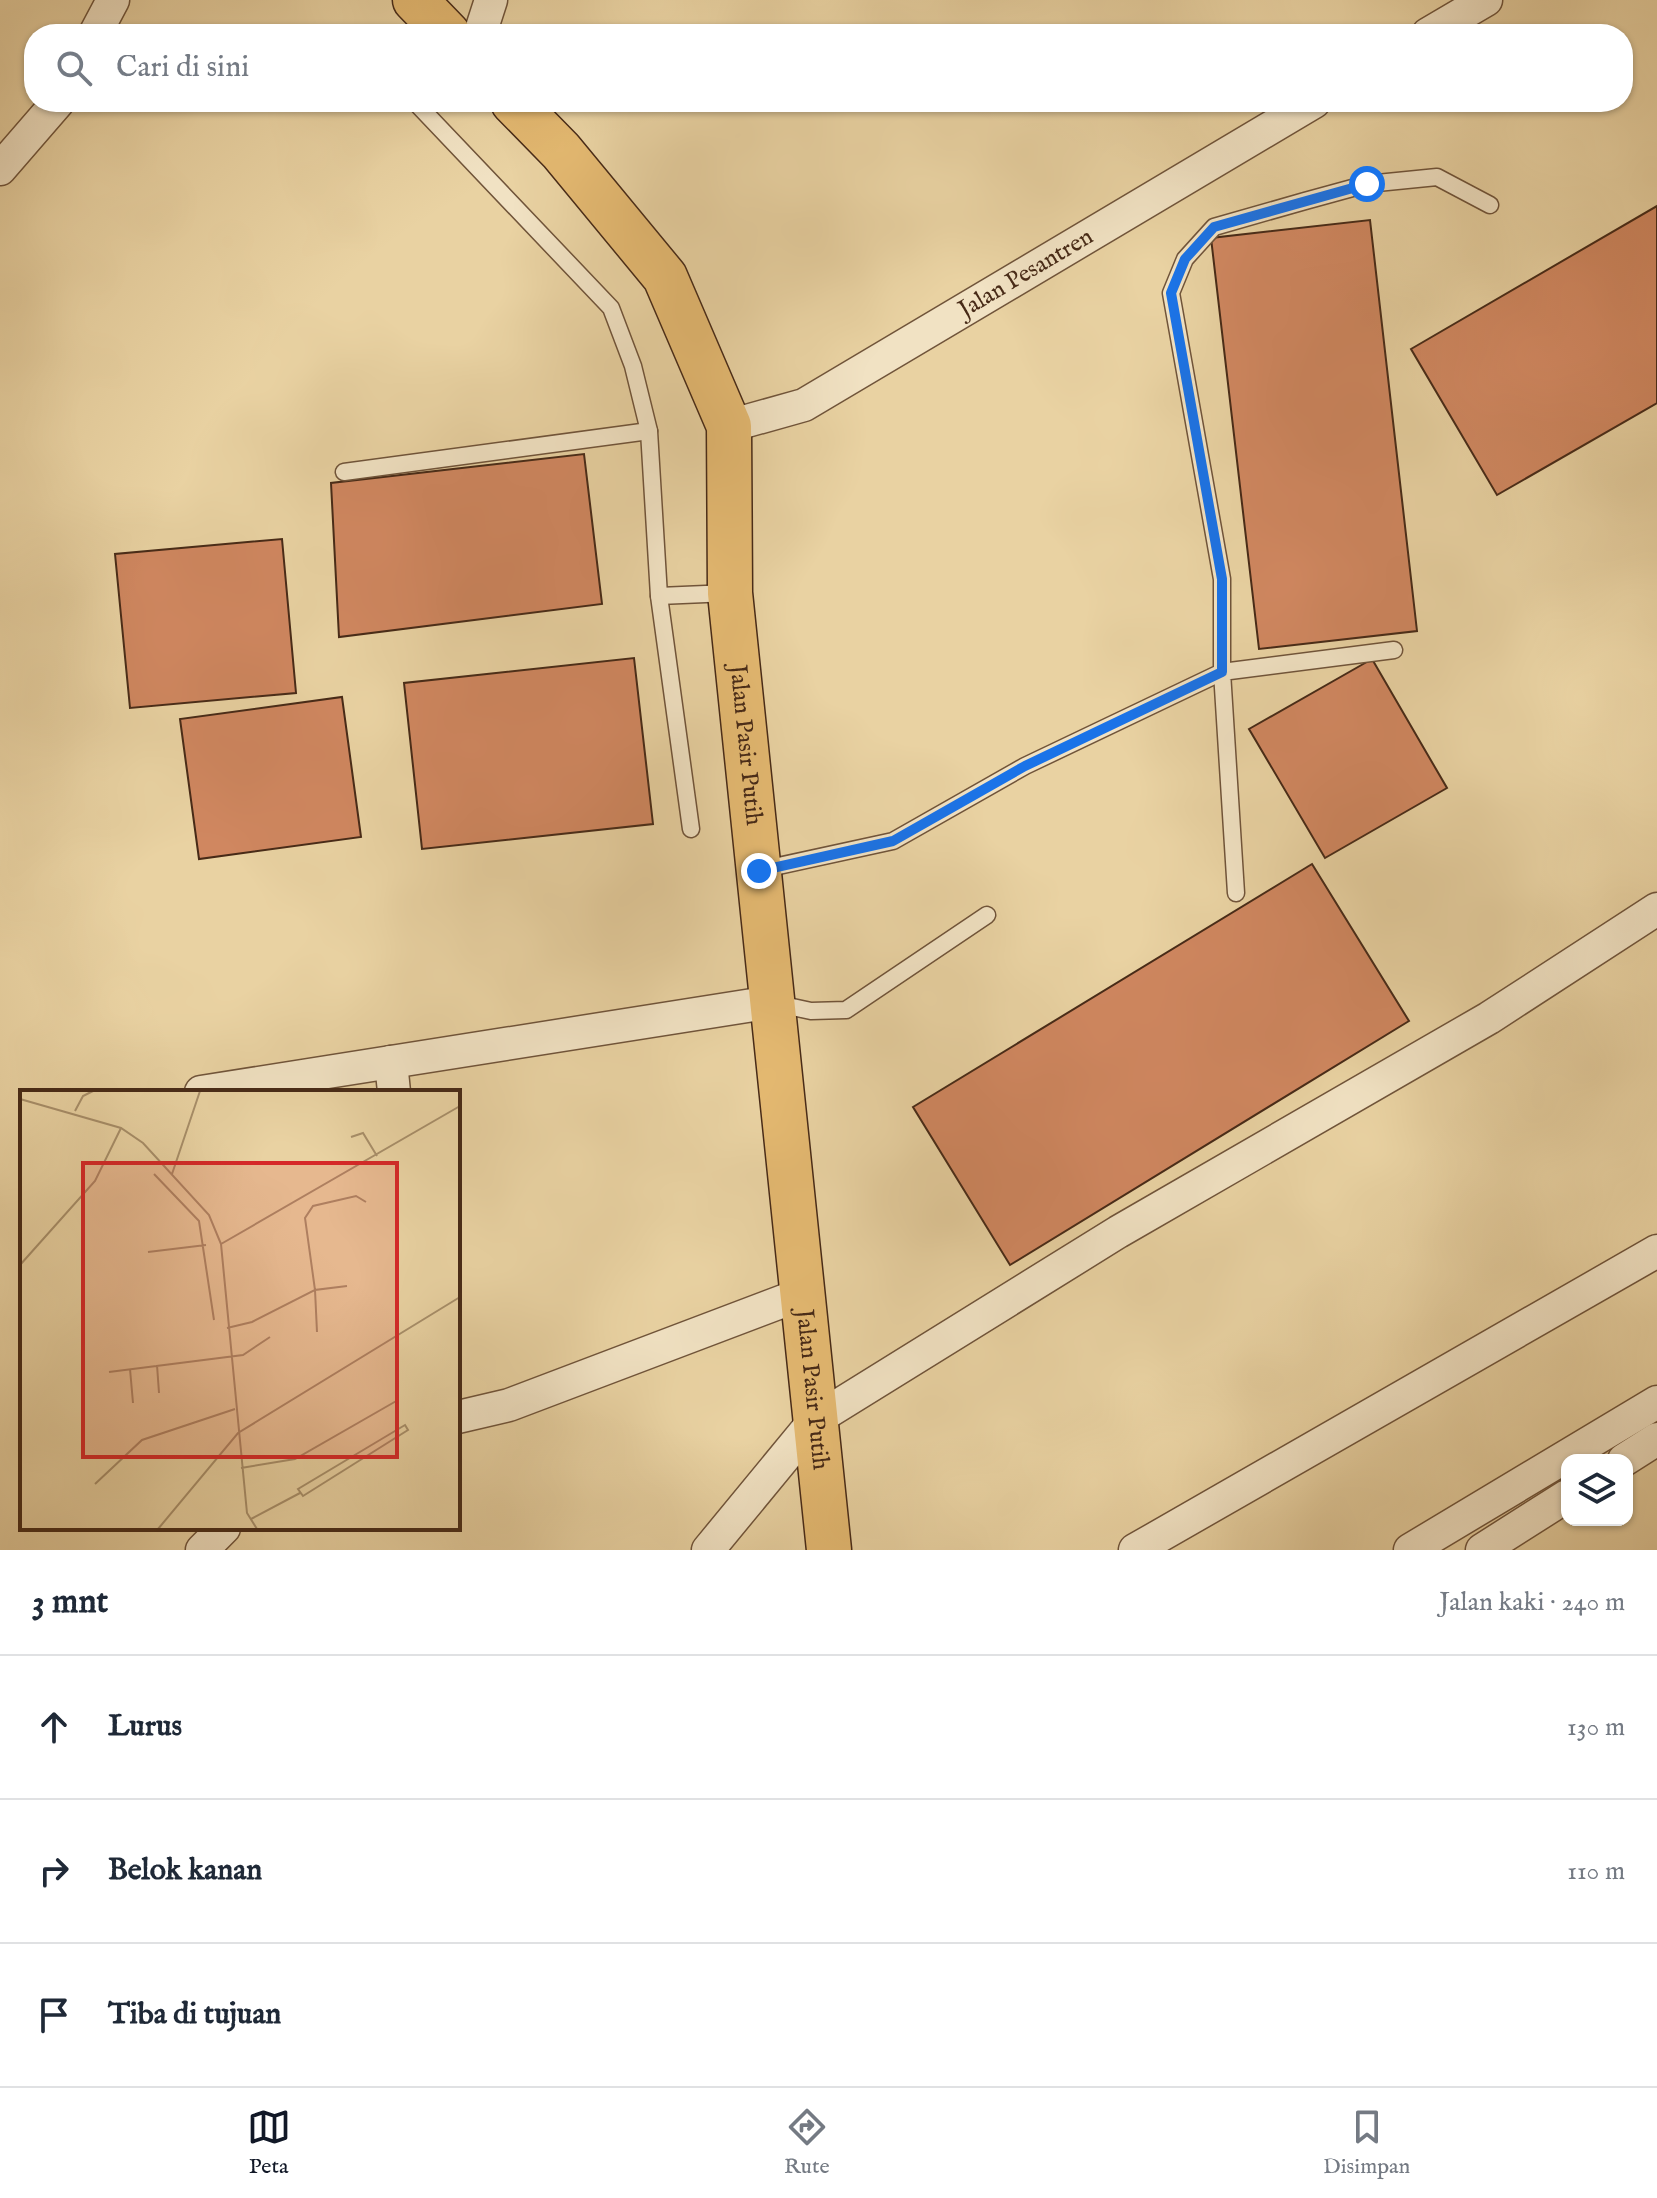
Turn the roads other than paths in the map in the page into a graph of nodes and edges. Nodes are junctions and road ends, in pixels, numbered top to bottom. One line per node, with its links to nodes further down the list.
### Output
1 (113, 0): 5 (street)
2 (415, 0): 6 (highway)
3 (491, 0): 7 (street)
4 (1486, 0): 8 (street)
5 (100, 24)
6 (438, 24)
7 (483, 24)
8 (1445, 24)
9 (49, 112): 13 (street)
10 (425, 112): 16 (lane)
11 (523, 112): 15 (highway, Jalan Pasir Putih)
12 (1297, 112): 15 (street, Jalan Pesantren)
13 (0, 169)
14 (1490, 205): 21 (lane)
15 (729, 426): 18 (highway, Jalan Pasir Putih)
16 (649, 431): 17 (lane); 19 (lane)
17 (344, 472)
18 (730, 593): 19 (lane); 23 (highway, Jalan Pasir Putih)
19 (659, 596): 22 (lane)
20 (1394, 650): 21 (lane)
21 (1222, 672): 23 (lane); 24 (lane)
22 (691, 829)
23 (759, 871): 27 (highway, Jalan Pasir Putih)
24 (1236, 893)
25 (1657, 909): 35 (street)
26 (987, 915): 27 (lane)
27 (772, 1002): 28 (street); 32 (highway, Jalan Pasir Putih)
28 (392, 1077): 29 (street)
29 (249, 1088): 30 (street)
30 (225, 1090)
31 (1657, 1251): 43 (street)
32 (802, 1294): 34 (street); 35 (highway, Jalan Pasir Putih)
33 (1657, 1402): 44 (street)
34 (460, 1417)
35 (815, 1420): 41 (street); 42 (highway, Jalan Pasir Putih)
36 (1657, 1439): 37 (street)
37 (1633, 1454)
38 (1561, 1500): 45 (street)
39 (222, 1530): 40 (street)
40 (202, 1550)
41 (708, 1550)
42 (829, 1550)
43 (1135, 1550)
44 (1410, 1550)
45 (1482, 1550)

